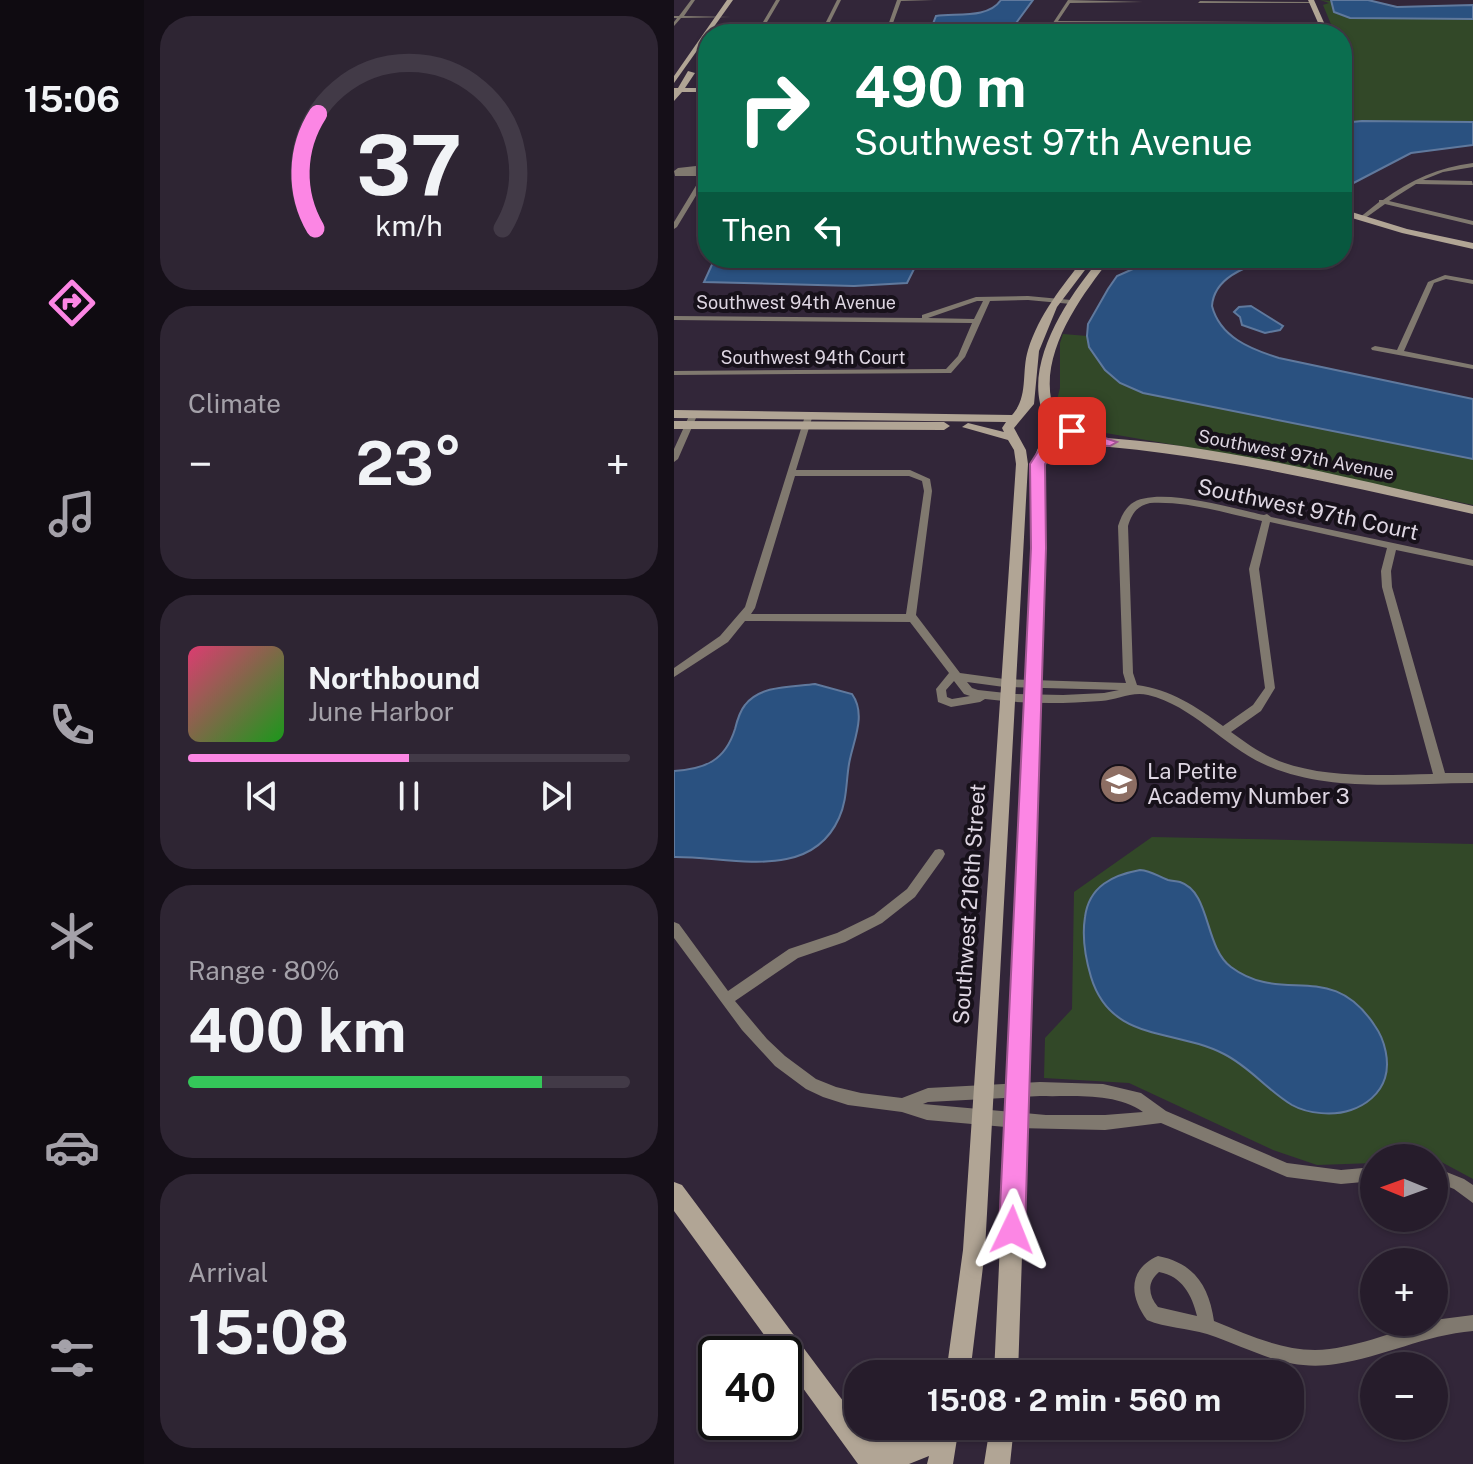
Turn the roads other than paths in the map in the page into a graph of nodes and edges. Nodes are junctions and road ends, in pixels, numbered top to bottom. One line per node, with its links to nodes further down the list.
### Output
1 (693, 0): 14 (street)
2 (730, 0): 15 (street)
3 (740, 0): 16 (street)
4 (778, 0): 23 (street)
5 (839, 0): 24 (street)
6 (899, 0): 7 (street); 25 (street)
7 (932, 0)
8 (1070, 1): 9 (street); 17 (street)
9 (1141, 1): 18 (street)
10 (1260, 1): 11 (street); 13 (street); 19 (street)
11 (1301, 1): 12 (street); 26 (street)
12 (1312, 1): 27 (street)
13 (1200, 3)
14 (677, 17): 15 (street); 28 (street)
15 (719, 17): 16 (street); 21 (street)
16 (729, 17): 22 (street)
17 (1055, 22): 18 (street)
18 (1143, 22): 19 (street)
19 (1267, 23): 20 (street)
20 (1286, 23)
21 (714, 24)
22 (724, 24)
23 (764, 24)
24 (827, 24)
25 (891, 24)
26 (1311, 24)
27 (1322, 24)
28 (674, 25)
29 (698, 47): 31 (street)
30 (698, 62): 32 (street)
31 (674, 81)
32 (677, 90): 33 (street); 34 (street)
33 (698, 90)
34 (674, 99)
35 (1473, 165): 36 (street)
36 (1463, 166): 37 (street); 38 (street)
37 (1416, 182): 38 (street); 40 (street)
38 (1472, 185)
39 (698, 190): 42 (street)
40 (1381, 201): 45 (street); 46 (street)
41 (674, 215): 42 (street)
42 (683, 215): 47 (street)
43 (1352, 216): 45 (street)
44 (1352, 218): 48 (street)
45 (1362, 218): 49 (street)
46 (1473, 223)
47 (675, 224)
48 (1375, 230): 49 (street); 51 (street)
49 (1405, 231): 50 (street)
50 (1473, 246)
51 (1473, 253)
52 (1081, 268): 56 (street)
53 (1098, 268): 57 (street)
54 (1473, 282): 62 (street)
55 (986, 302): 56 (street, Southwest 94th Avenue); 59 (street, Southwest 94th Avenue); 60 (street)
56 (1053, 304): 57 (street, Southwest 94th Avenue); 66 (street)
57 (1070, 306): 69 (street)
58 (674, 318): 59 (street, Southwest 94th Avenue)
59 (917, 319): 60 (street, Southwest 94th Avenue)
60 (976, 321): 64 (street, Southwest 94th Court)
61 (1375, 348): 62 (street)
62 (1400, 353): 63 (street)
63 (1473, 367)
64 (674, 373)
65 (674, 414): 67 (street)
66 (1016, 418): 68 (street); 69 (street, Southwest 97th Avenue); 71 (street)
67 (691, 420): 68 (street); 70 (street); 74 (street)
68 (807, 420): 71 (street); 75 (street)
69 (1055, 420): 72 (street); 73 (street, Southwest 97th Avenue)
70 (674, 425)
71 (1012, 438): 72 (street, Southwest 97th Avenue); 85 (street, Southwest 216th Street)
72 (1052, 440): 73 (street, Southwest 97th Avenue); 86 (street)
73 (1110, 442): 76 (street, Southwest 97th Avenue)
74 (675, 455)
75 (792, 473): 80 (street); 81 (street)
76 (1473, 510)
77 (1267, 517): 78 (street, Southwest 97th Court); 84 (street, Southwest 97th Court); 88 (street)
78 (1392, 545): 79 (street, Southwest 97th Court); 89 (street)
79 (1473, 563)
80 (745, 617): 81 (street); 82 (street)
81 (912, 618): 83 (street)
82 (674, 673)
83 (956, 674): 85 (street); 87 (street); 87 (street)
84 (1133, 689): 86 (street); 88 (street)
85 (1008, 691): 86 (street); 87 (street); 95 (street, Southwest 216th Street)
86 (1033, 691): 94 (street)
87 (982, 698)
88 (1224, 731): 89 (street)
89 (1440, 777): 90 (street)
90 (1473, 778)
91 (939, 854): 93 (street)
92 (674, 928): 93 (street)
93 (727, 999): 96 (street)
94 (1017, 1090): 95 (street); 97 (street); 98 (street)
95 (982, 1104): 96 (street); 96 (street); 98 (street); 105 (street, Southwest 216th Street)
96 (901, 1105)
97 (1161, 1116): 98 (street); 99 (street)
98 (1016, 1119): 106 (street)
99 (1360, 1175)
100 (1448, 1180): 102 (street)
101 (674, 1193): 110 (street)
102 (1473, 1195)
103 (1473, 1323): 104 (street)
104 (1207, 1326): 104 (street)
105 (960, 1360)
106 (1007, 1360)
107 (931, 1440): 110 (street)
108 (944, 1440): 111 (street)
109 (1000, 1440): 112 (street)
110 (870, 1458)
111 (940, 1464)
112 (997, 1464)

